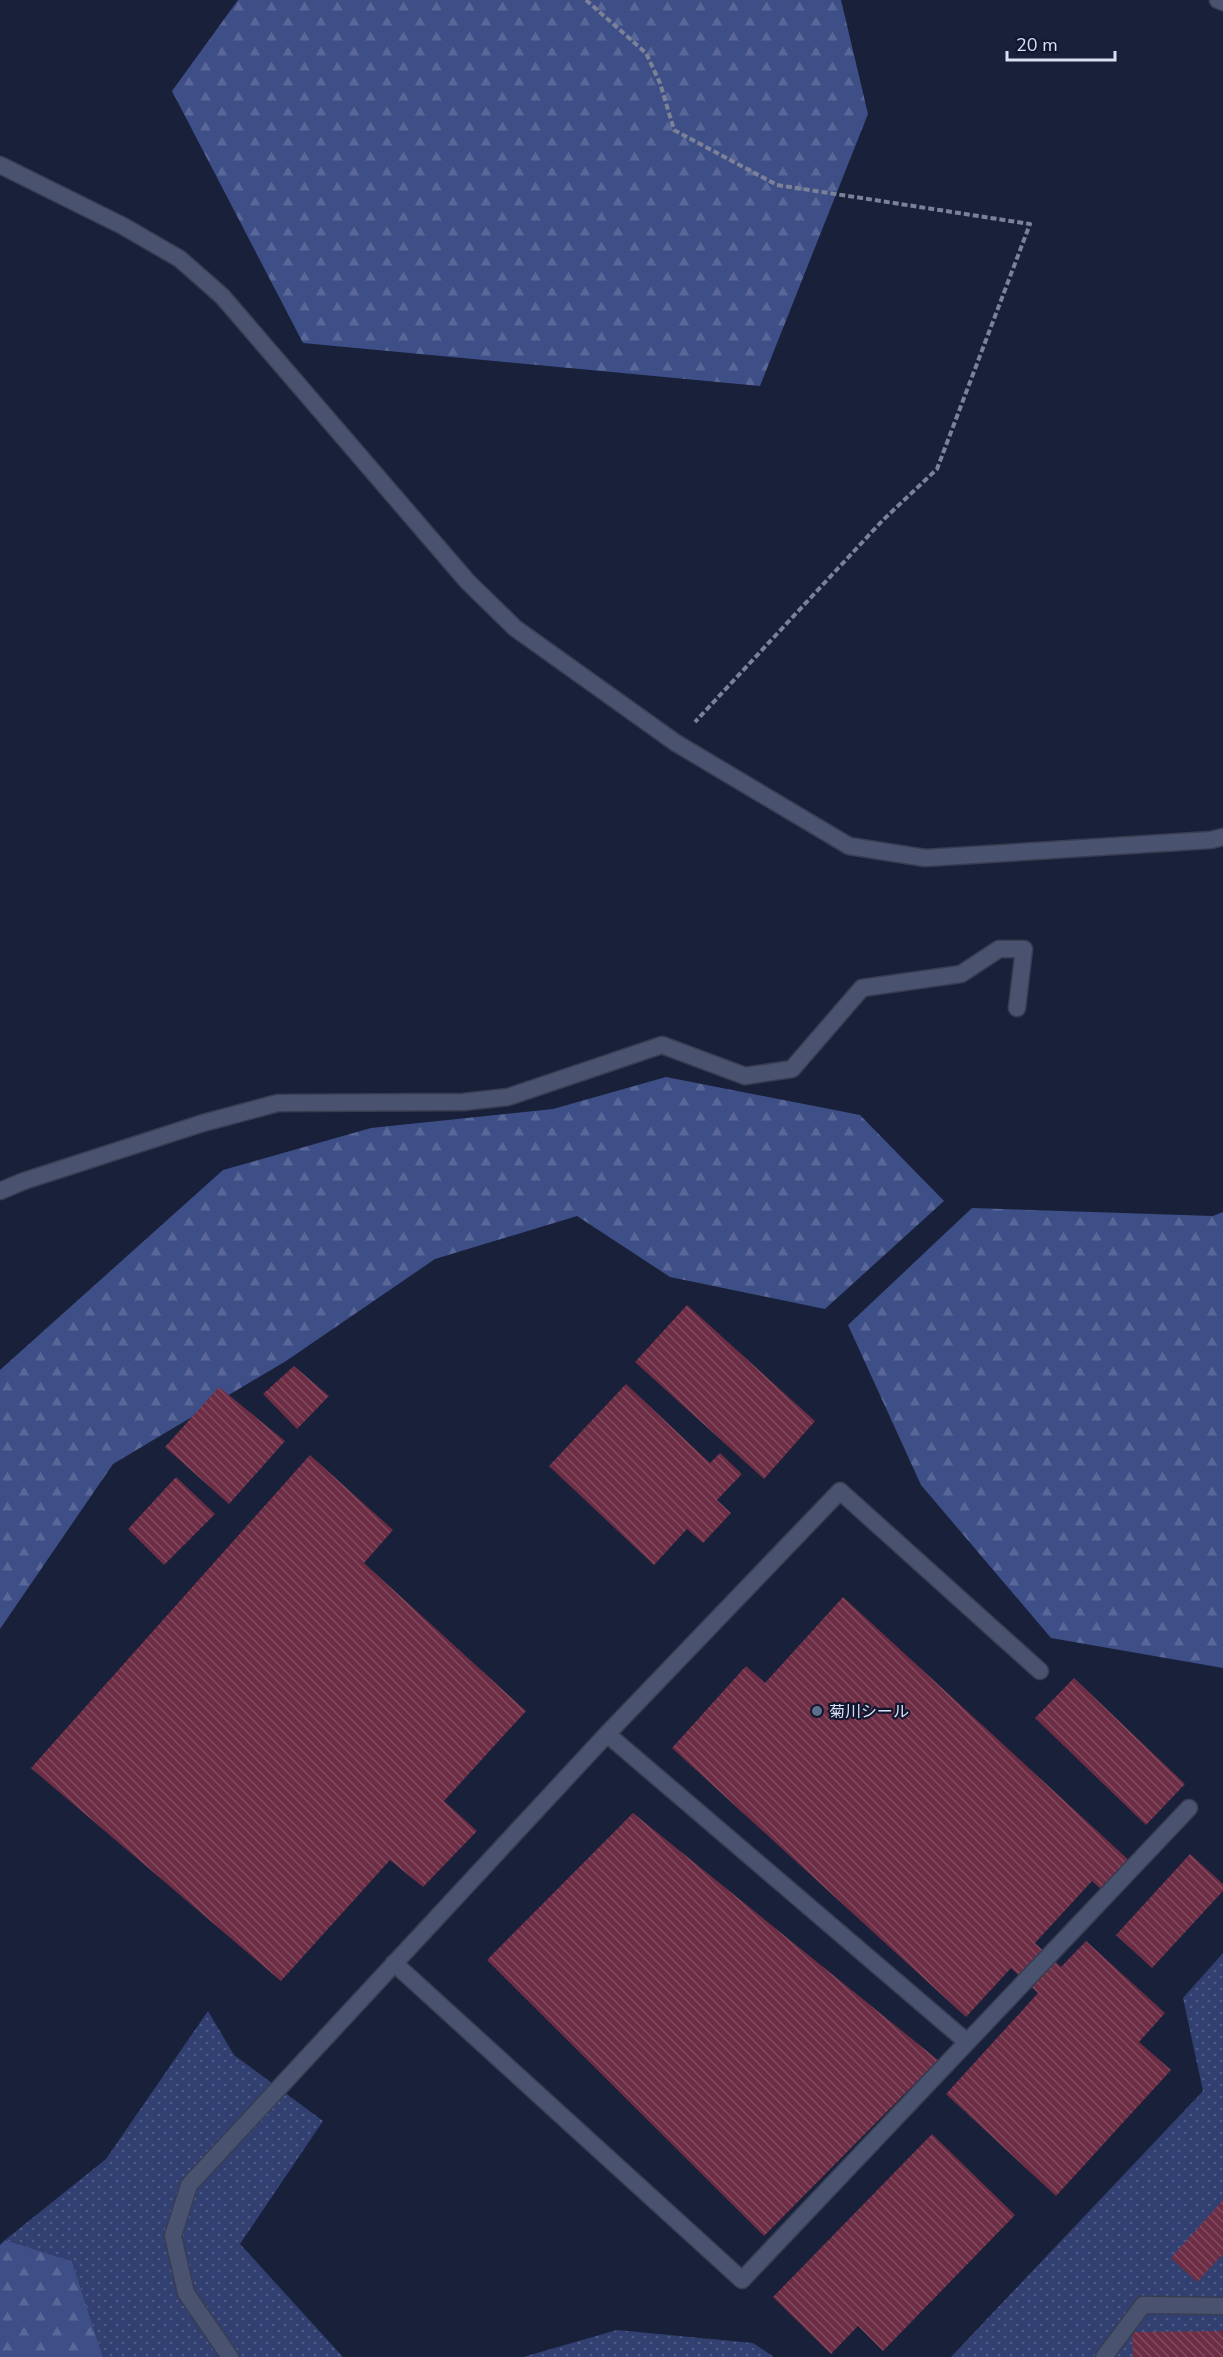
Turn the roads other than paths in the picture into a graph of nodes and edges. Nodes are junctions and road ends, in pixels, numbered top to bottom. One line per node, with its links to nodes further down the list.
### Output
1 (1218, 0): 2 (street)
2 (1223, 2)
3 (0, 165): 4 (street)
4 (1223, 837)
5 (1017, 1008): 6 (street)
6 (0, 1191)
7 (1040, 1671): 8 (street)
8 (607, 1734): 10 (street); 11 (street)
9 (1189, 1808): 11 (street)
10 (394, 1964): 11 (street); 13 (street)
11 (967, 2042)
12 (1223, 2307): 14 (street)
13 (230, 2357)
14 (1104, 2357)

